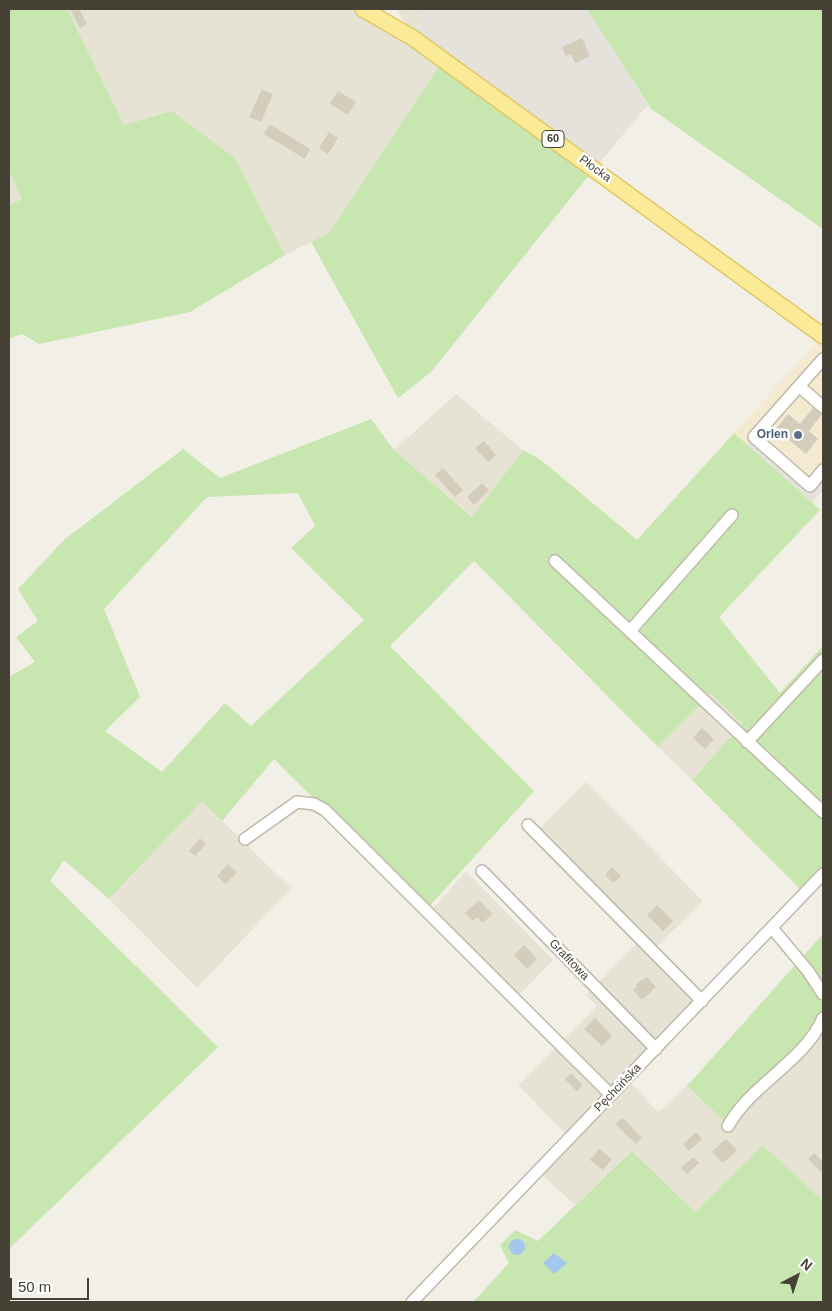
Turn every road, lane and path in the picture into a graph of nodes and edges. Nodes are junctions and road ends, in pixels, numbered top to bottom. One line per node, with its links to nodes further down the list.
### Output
1 (363, 9): 2 (main road, Płocka / 60)
2 (823, 336)
3 (823, 360): 4 (street)
4 (799, 386): 5 (street); 6 (street)
5 (823, 407)
6 (823, 470)
7 (732, 515): 9 (street)
8 (555, 561): 9 (street)
9 (630, 631): 11 (street)
10 (823, 660): 11 (street)
11 (747, 742): 12 (street)
12 (823, 812)
13 (528, 825): 19 (street)
14 (245, 839): 22 (street)
15 (482, 871): 21 (street, Grafitowa)
16 (823, 874): 17 (street, Pęchcińska)
17 (772, 928): 18 (street); 19 (street, Pęchcińska)
18 (823, 994)
19 (702, 1001): 21 (street, Pęchcińska)
20 (823, 1018): 23 (street)
21 (656, 1049): 22 (street, Pęchcińska)
22 (611, 1094): 24 (street, Pęchcińska)
23 (728, 1126)
24 (412, 1302)

